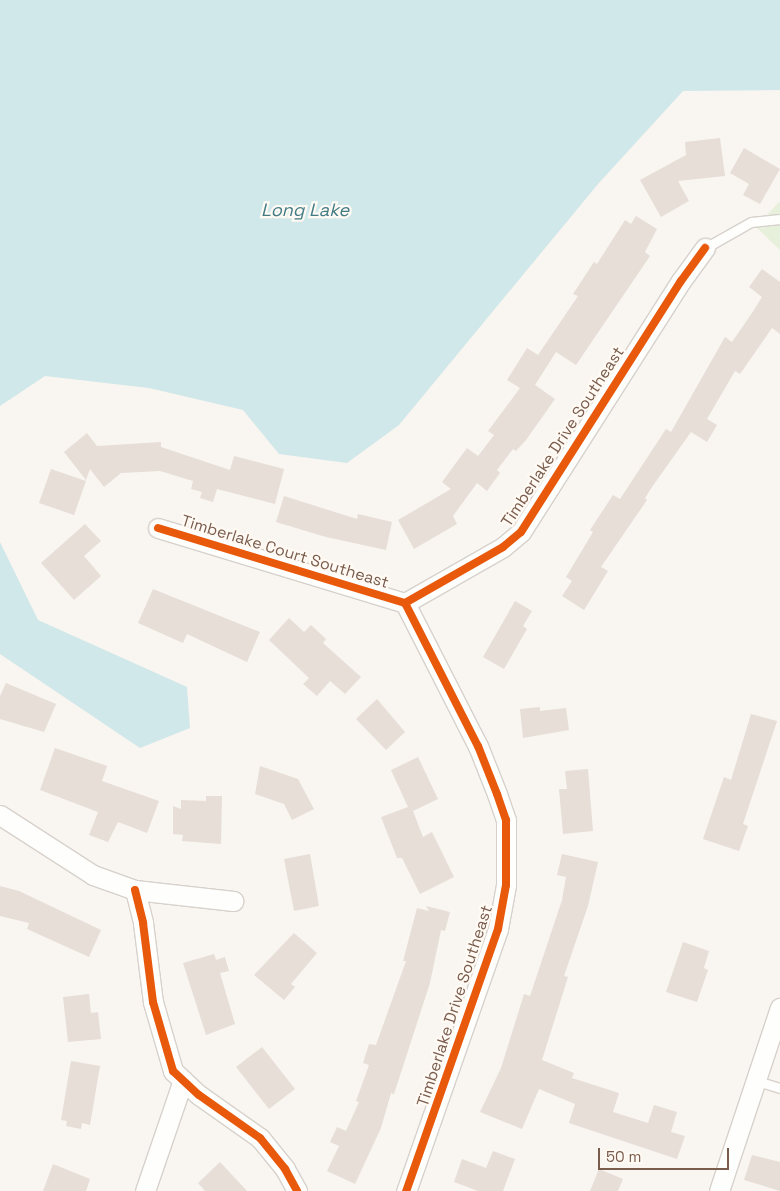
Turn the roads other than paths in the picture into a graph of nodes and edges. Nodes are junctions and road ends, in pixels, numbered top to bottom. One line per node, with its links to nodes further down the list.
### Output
1 (780, 219): 2 (lane)
2 (705, 248): 4 (street, Timberlake Drive Southeast)
3 (158, 528): 4 (street, Timberlake Court Southeast)
4 (404, 603): 14 (street, Timberlake Drive Southeast)
5 (0, 815): 6 (street)
6 (135, 890): 7 (street); 9 (street)
7 (233, 901)
8 (780, 1008): 10 (street)
9 (183, 1080): 12 (street); 13 (street)
10 (757, 1081): 11 (lane); 15 (street)
11 (780, 1088)
12 (145, 1191)
13 (297, 1191)
14 (406, 1191)
15 (718, 1191)

